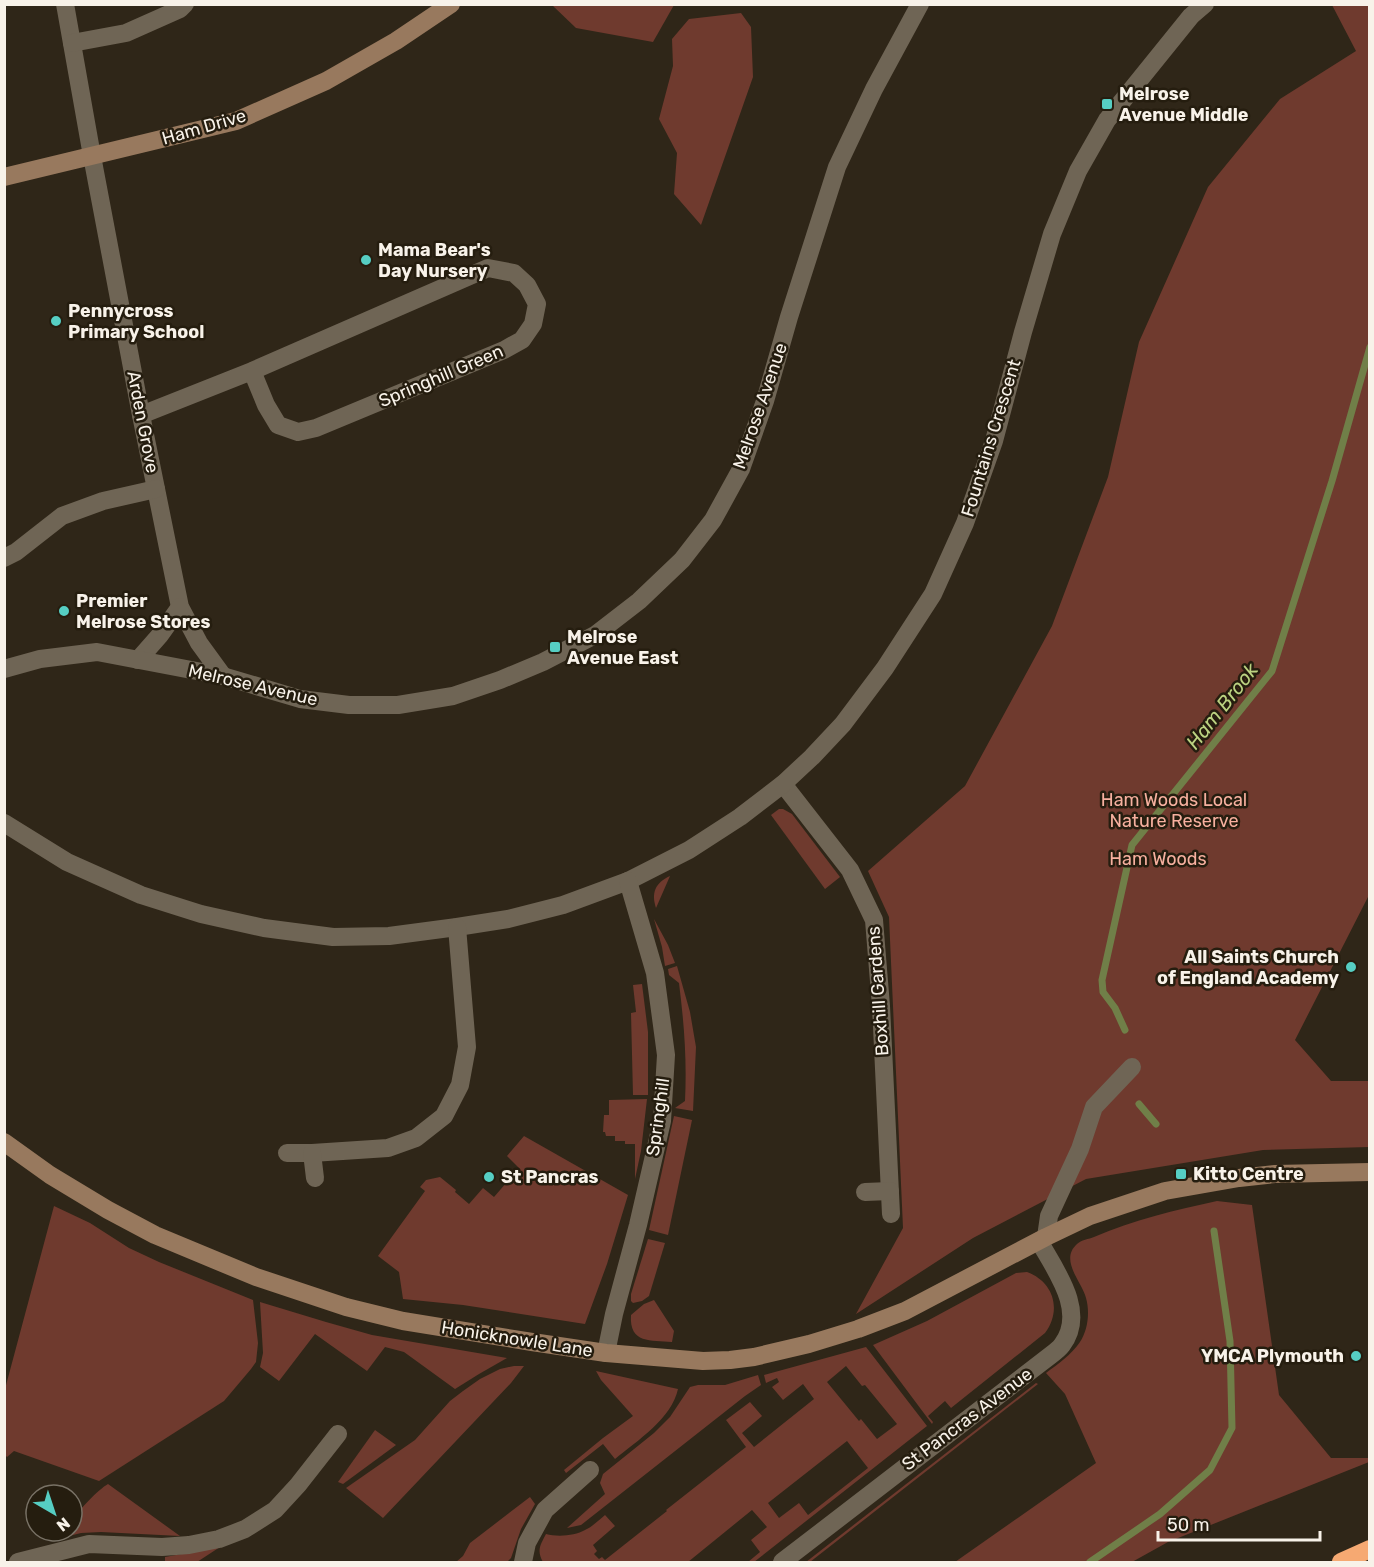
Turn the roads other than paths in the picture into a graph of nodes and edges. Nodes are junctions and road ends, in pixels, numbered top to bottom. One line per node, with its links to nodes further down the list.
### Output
1 (65, 4): 6 (street, Arden Grove)
2 (184, 4): 6 (street)
3 (451, 4): 7 (street, Ham Drive)
4 (920, 4): 16 (street, Melrose Avenue)
5 (1205, 4): 17 (street, Fountains Crescent)
6 (72, 43): 7 (street, Arden Grove)
7 (92, 156): 8 (street, Ham Drive); 10 (street, Arden Grove)
8 (4, 177)
9 (252, 371): 9 (street, Springhill Green); 10 (street, Springhill Green)
10 (141, 414): 11 (street, Arden Grove)
11 (156, 489): 12 (street); 13 (street, Arden Grove)
12 (4, 558)
13 (180, 607): 14 (street); 16 (street, Arden Grove)
14 (138, 660): 15 (street, Melrose Avenue); 16 (street, Melrose Avenue)
15 (4, 669)
16 (223, 676)
17 (783, 784): 19 (street, Fountains Crescent); 27 (street, Boxhill Gardens)
18 (4, 823): 20 (street, Fountains Crescent)
19 (628, 881): 20 (street, Fountains Crescent); 31 (street, Springhill)
20 (457, 927): 24 (street)
21 (1132, 1067): 30 (street)
22 (4, 1142): 31 (street, Honicknowle Lane)
23 (287, 1153): 24 (street)
24 (312, 1154): 26 (street)
25 (1370, 1172): 30 (street, Honicknowle Lane)
26 (315, 1178)
27 (890, 1191): 28 (street); 29 (street, Boxhill Gardens)
28 (865, 1192)
29 (891, 1214)
30 (1043, 1239): 31 (street, Honicknowle Lane); 37 (street, St Pancras Avenue)
31 (606, 1353)
32 (338, 1434): 35 (street)
33 (590, 1470): 36 (street)
34 (1370, 1549): 38 (highway)
35 (18, 1563)
36 (523, 1563)
37 (782, 1563)
38 (1341, 1563)

